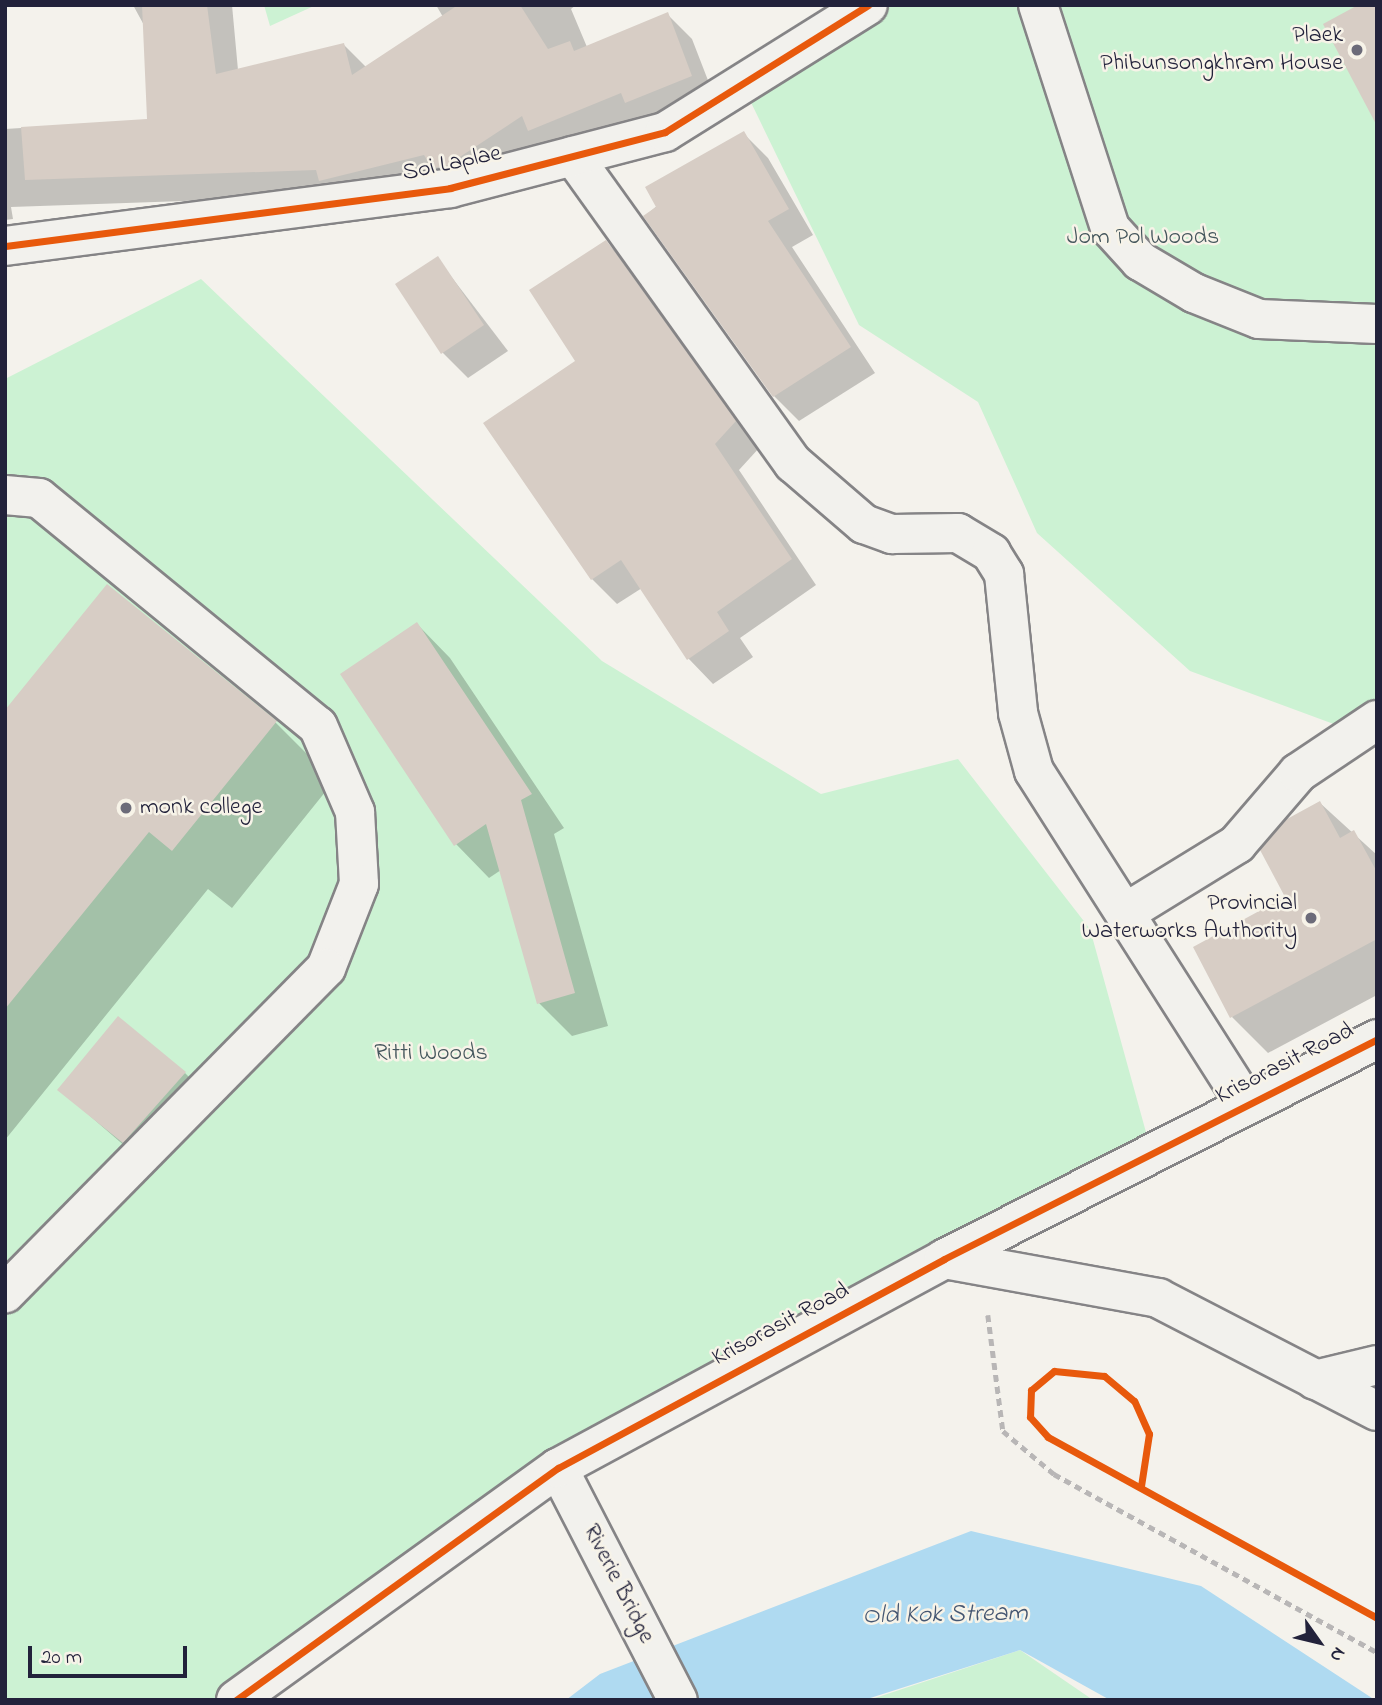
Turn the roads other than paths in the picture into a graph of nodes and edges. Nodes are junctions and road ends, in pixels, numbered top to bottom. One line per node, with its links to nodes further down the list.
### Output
1 (868, 5): 3 (street, Soi Laplae)
2 (1038, 5): 5 (street)
3 (573, 156): 4 (street, Soi Laplae); 8 (street)
4 (5, 246)
5 (1377, 324)
6 (5, 495): 12 (street)
7 (1377, 720): 8 (street)
8 (1125, 913): 10 (street)
9 (1377, 1039): 10 (street, Krisorasit Road)
10 (1247, 1105): 11 (street, Krisorasit Road)
11 (944, 1259): 14 (street); 16 (street, Krisorasit Road)
12 (5, 1293)
13 (1377, 1365): 14 (street)
14 (1315, 1380): 15 (street)
15 (1377, 1411)
16 (558, 1468): 17 (street, Krisorasit Road); 18 (street, Riverie Bridge)
17 (236, 1700)
18 (678, 1700)

